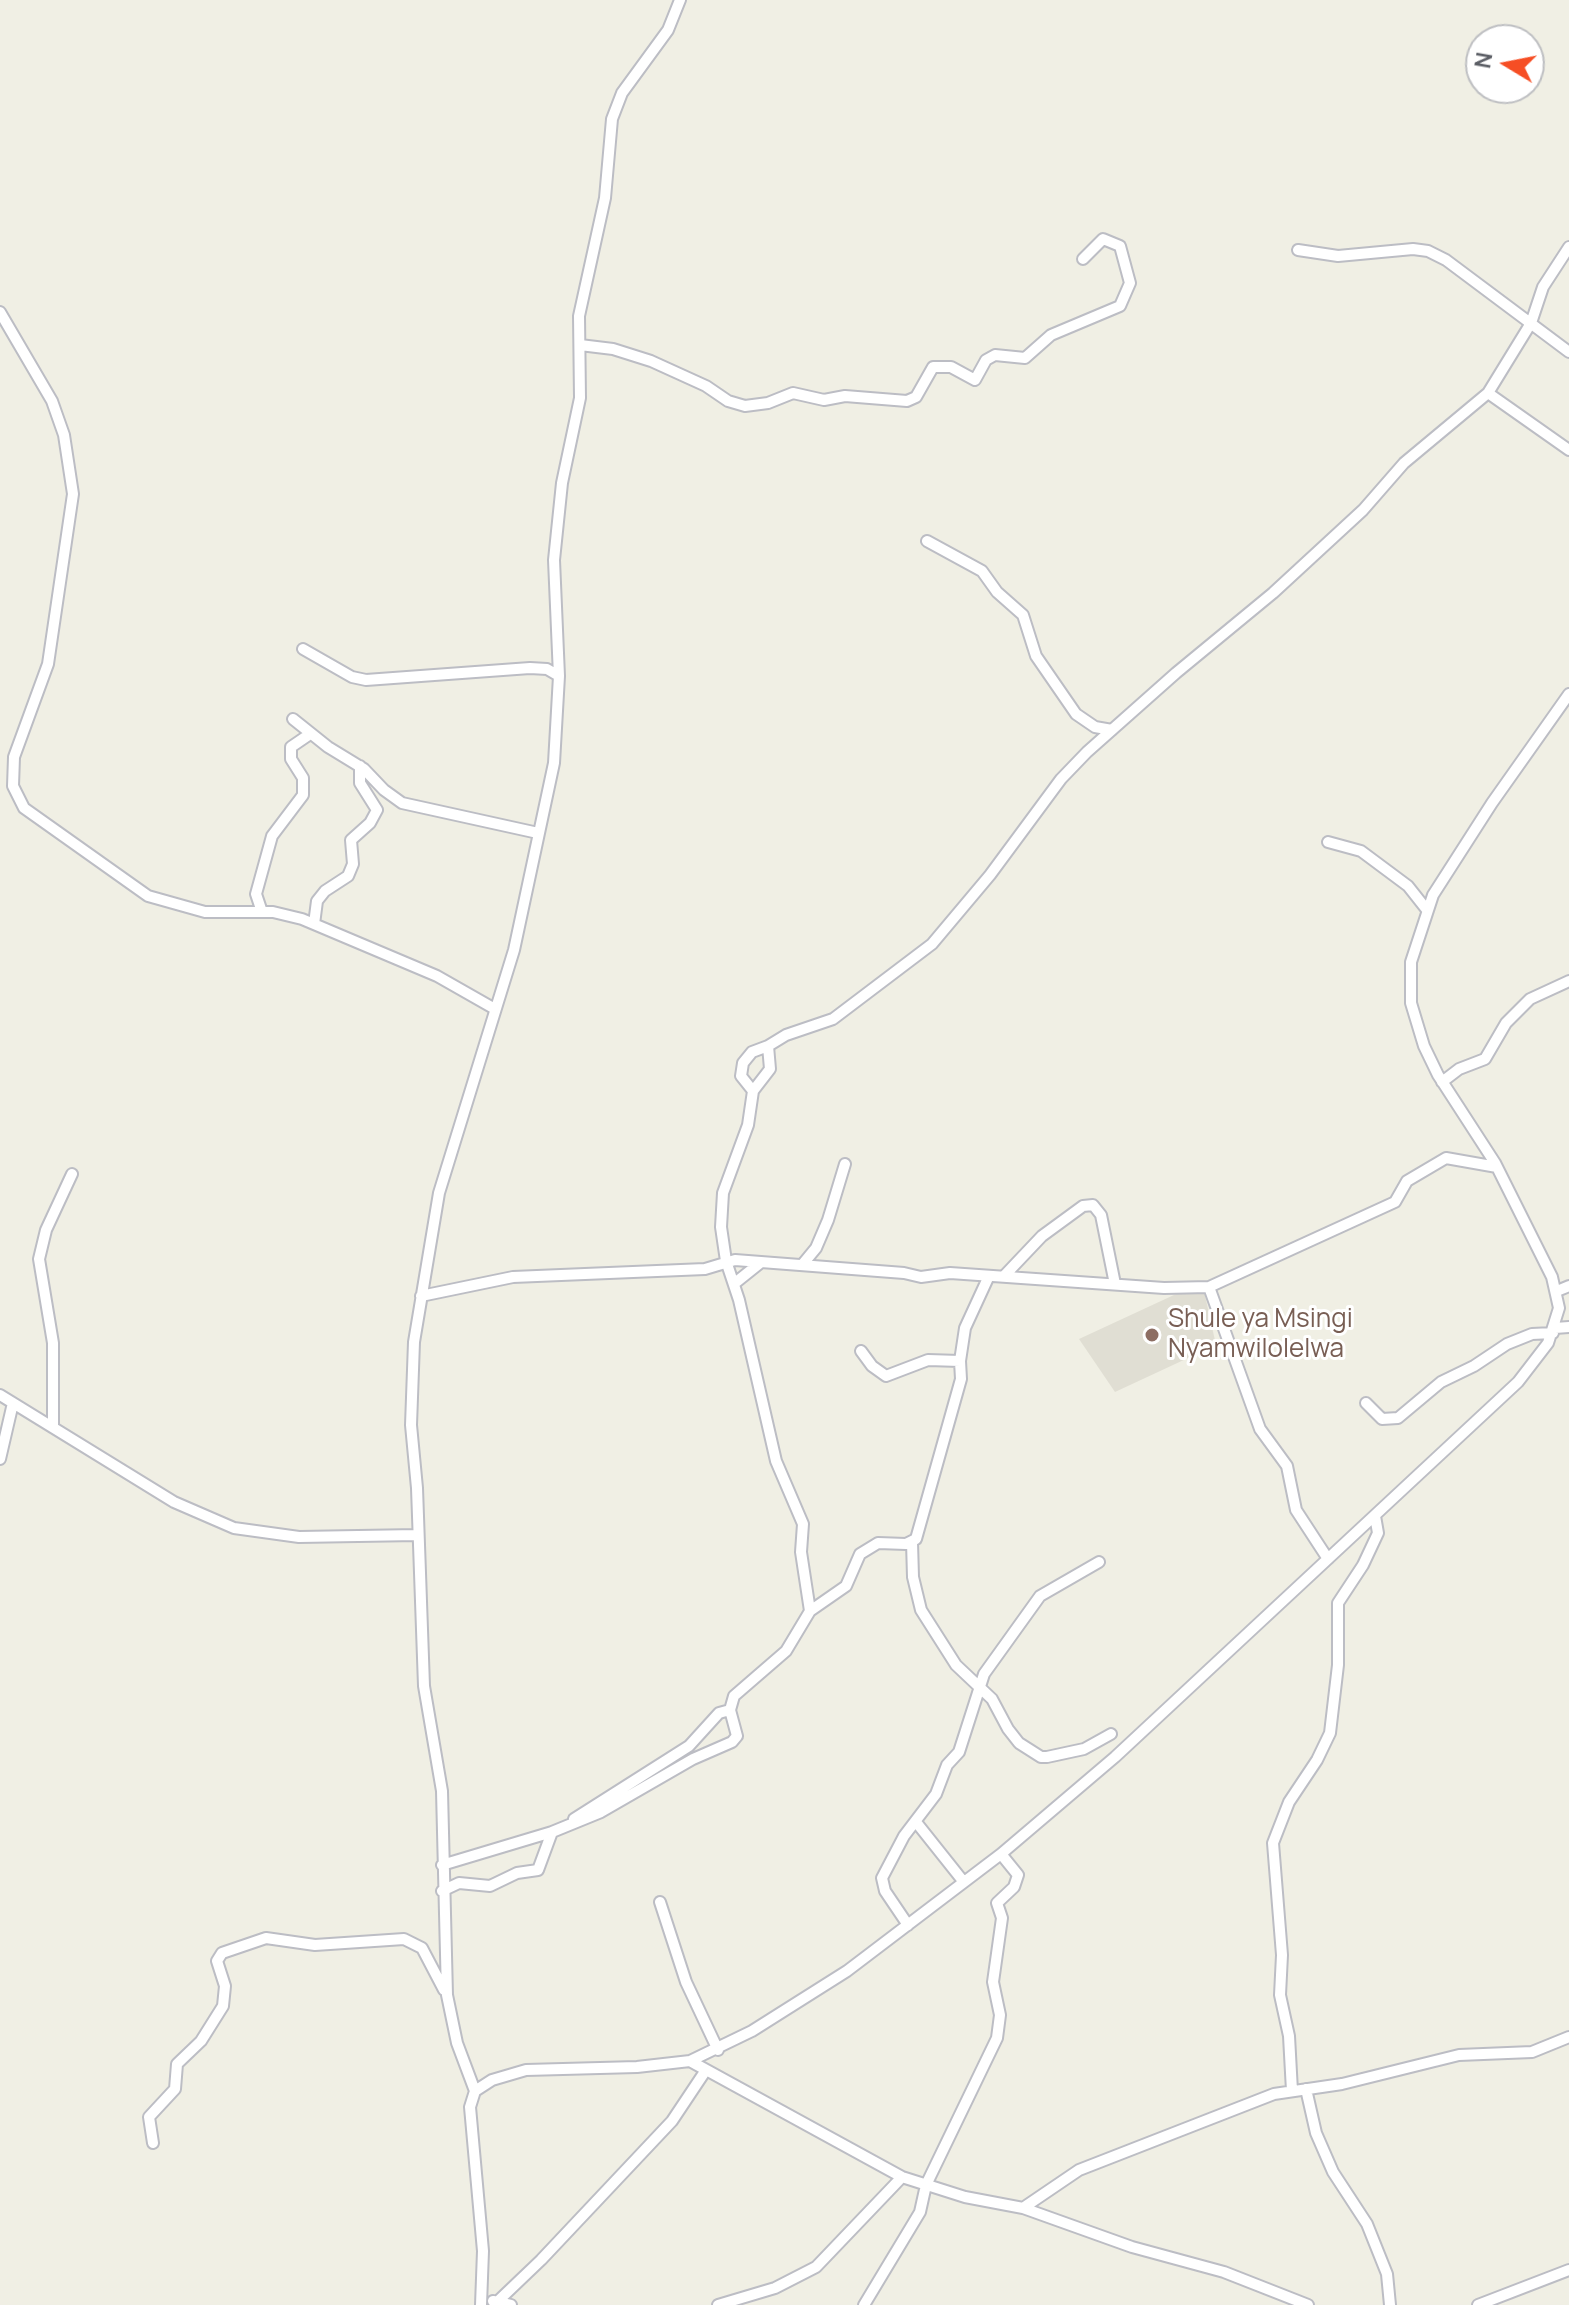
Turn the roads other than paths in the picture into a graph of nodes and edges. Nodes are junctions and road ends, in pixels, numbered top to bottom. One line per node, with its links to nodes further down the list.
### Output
1 (680, 0): 7 (street)
2 (1569, 247): 6 (street)
3 (1298, 250): 6 (street)
4 (1083, 259): 7 (street)
5 (0, 312): 22 (street)
6 (1531, 323): 8 (street); 9 (street)
7 (580, 345): 13 (street)
8 (1569, 352)
9 (1488, 393): 10 (street); 16 (street)
10 (1569, 450)
11 (927, 541): 16 (street)
12 (303, 649): 13 (street)
13 (559, 676): 19 (street)
14 (1569, 694): 21 (street)
15 (293, 719): 17 (street)
16 (1112, 730): 26 (street)
17 (310, 734): 18 (street); 22 (street)
18 (360, 766): 19 (street); 23 (street)
19 (538, 833): 25 (street)
20 (1328, 842): 21 (street)
21 (1427, 910): 27 (street)
22 (262, 912): 23 (street)
23 (314, 924): 25 (street)
24 (1569, 981): 27 (street)
25 (495, 1009): 42 (street)
26 (768, 1046): 28 (street); 28 (street)
27 (1442, 1082): 30 (street)
28 (753, 1091): 32 (street)
29 (845, 1164): 34 (street)
30 (1497, 1167): 40 (street); 41 (street)
31 (72, 1174): 50 (street)
32 (726, 1261): 33 (street); 37 (street); 42 (street)
33 (760, 1263): 34 (street); 37 (street)
34 (802, 1265): 36 (street)
35 (1005, 1275): 36 (street); 38 (street); 38 (street)
36 (988, 1278): 46 (street)
37 (735, 1283): 57 (street)
38 (1115, 1284): 40 (street)
39 (1569, 1286): 41 (street)
40 (1209, 1287): 55 (street)
41 (1557, 1291): 44 (street)
42 (421, 1296): 53 (street)
43 (1569, 1327): 44 (street)
44 (1554, 1331): 49 (street); 52 (street)
45 (861, 1351): 46 (street)
46 (960, 1361): 54 (street)
47 (0, 1395): 48 (street)
48 (13, 1403): 50 (street); 51 (street)
49 (1366, 1403)
50 (53, 1427): 53 (street)
51 (0, 1459)
52 (1375, 1516): 55 (street); 77 (street)
53 (417, 1535): 65 (street)
54 (912, 1542): 57 (street); 58 (street)
55 (1328, 1559): 64 (street)
56 (1099, 1562): 58 (street)
57 (810, 1611): 59 (street)
58 (979, 1687): 60 (street); 61 (street)
59 (730, 1710): 62 (street); 62 (street)
60 (1111, 1734)
61 (916, 1822): 66 (street); 69 (street)
62 (567, 1825): 63 (street)
63 (552, 1832): 65 (street); 67 (street)
64 (1001, 1854): 66 (street); 80 (street)
65 (442, 1865): 67 (street)
66 (963, 1881): 69 (street)
67 (442, 1891): 70 (street)
68 (660, 1902): 72 (street)
69 (908, 1925): 72 (street)
70 (447, 1995): 76 (street); 78 (street)
71 (1569, 2037): 75 (street)
72 (718, 2050): 73 (street)
73 (690, 2061): 74 (street); 76 (street)
74 (706, 2070): 79 (street); 84 (street)
75 (1306, 2089): 77 (street); 89 (street)
76 (475, 2091): 83 (street)
77 (1292, 2091): 81 (street)
78 (153, 2143)
79 (902, 2177): 80 (street); 86 (street)
80 (926, 2185): 81 (street); 87 (street)
81 (1023, 2208): 88 (street)
82 (1569, 2270): 90 (street)
83 (482, 2302): 84 (street)
84 (497, 2302): 85 (street)
85 (511, 2305)
86 (718, 2305)
87 (864, 2305)
88 (1308, 2305)
89 (1390, 2305)
90 (1478, 2305)

